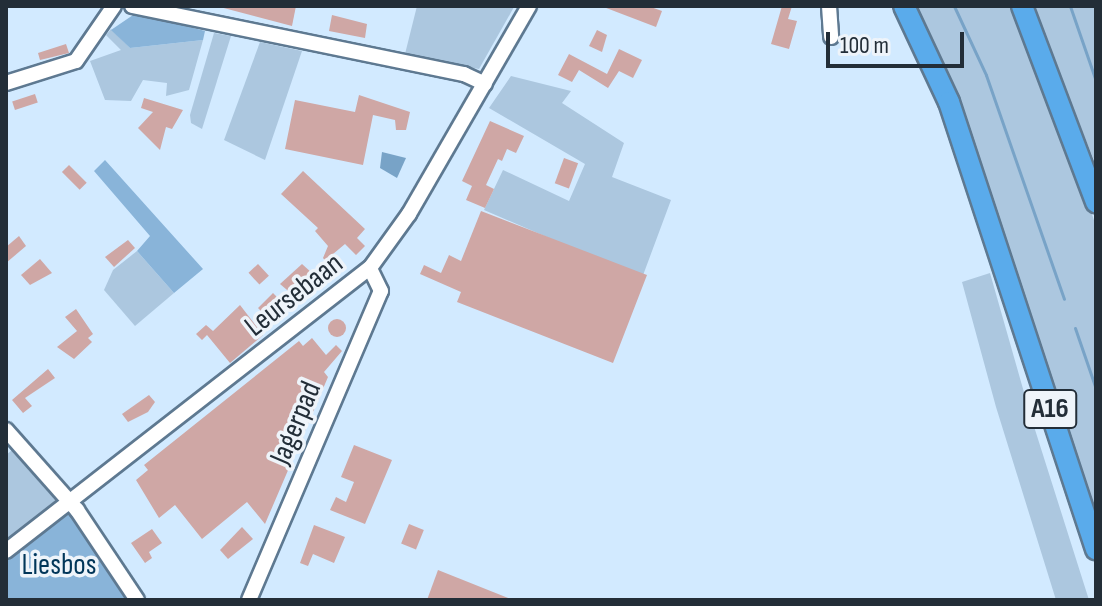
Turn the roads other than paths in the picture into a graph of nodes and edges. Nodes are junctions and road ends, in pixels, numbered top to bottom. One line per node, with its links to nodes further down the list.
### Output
1 (114, 6): 8 (street)
2 (132, 6): 9 (street)
3 (529, 6): 9 (street, Leursebaan)
4 (829, 6): 7 (street)
5 (904, 6): 14 (highway, A16)
6 (1022, 6): 10 (highway)
7 (831, 37)
8 (6, 83)
9 (485, 84): 11 (street, Leursebaan)
10 (1096, 202)
11 (370, 268): 13 (street, Leursebaan); 17 (street, Jagerpad)
12 (6, 430): 13 (street)
13 (68, 503): 15 (street, Leursebaan); 16 (street)
14 (1096, 549)
15 (6, 551)
16 (137, 600)
17 (249, 600)

